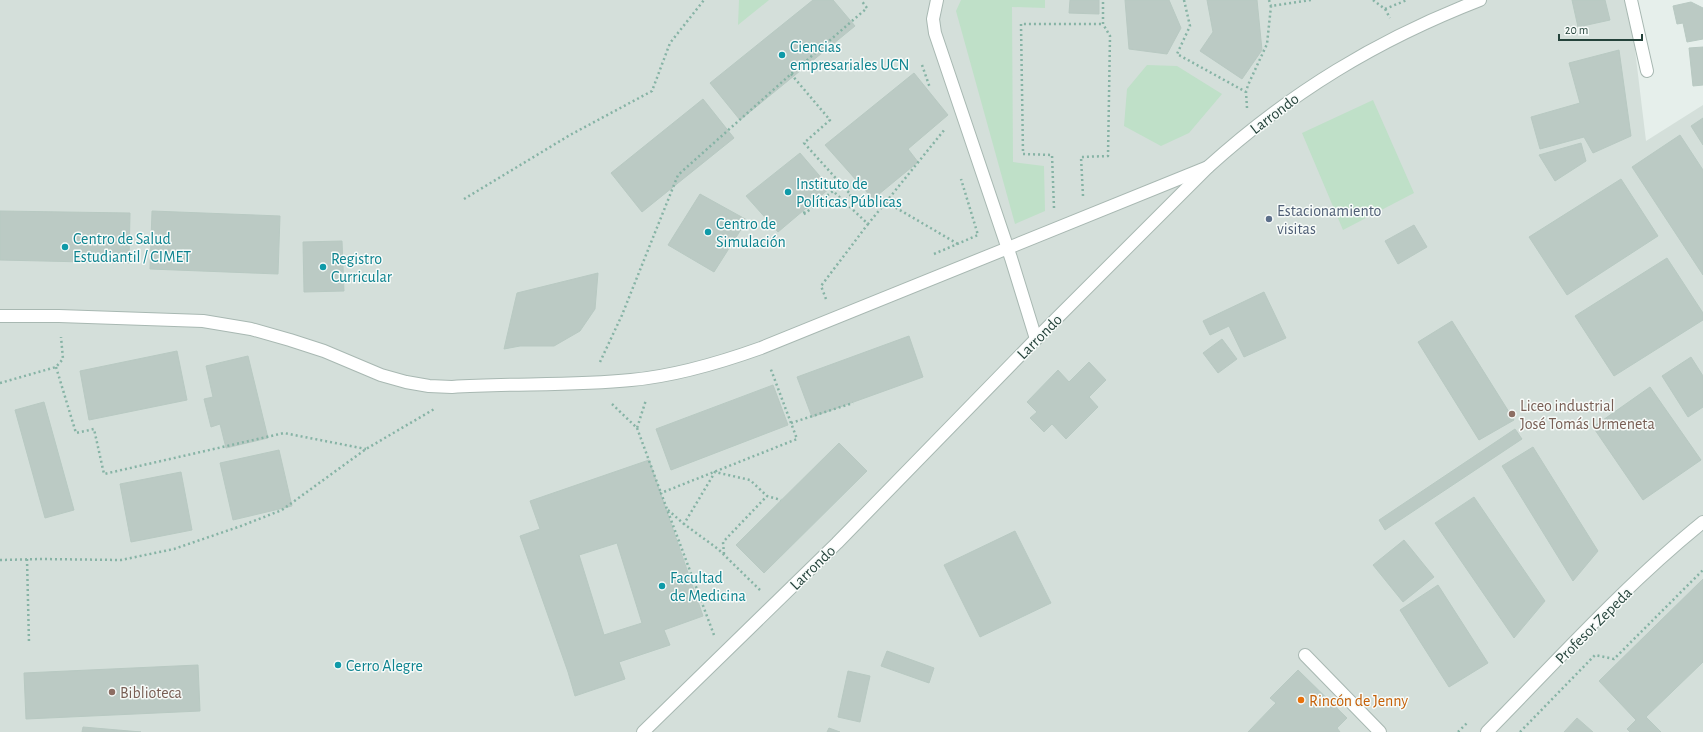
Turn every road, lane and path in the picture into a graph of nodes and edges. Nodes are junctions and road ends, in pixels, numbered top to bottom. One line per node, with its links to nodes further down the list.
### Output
1 (704, 0): 28 (path)
2 (860, 0): 18 (path)
3 (937, 0): 21 (street)
4 (1103, 0): 14 (path)
5 (1184, 0): 19 (path)
6 (1269, 0): 12 (path)
7 (1311, 0): 12 (path)
8 (1373, 0): 13 (path)
9 (1407, 0): 13 (path)
10 (1480, 0): 15 (street, Larrondo)
11 (1631, 0): 17 (street)
12 (1271, 6): 19 (path)
13 (1385, 9): 15 (path)
14 (1103, 24): 32 (path); 34 (path)
15 (1400, 34): 24 (street, Larrondo)
16 (922, 65): 20 (path)
17 (1647, 71)
18 (791, 74): 29 (path); 46 (path)
19 (1246, 92): 24 (path)
20 (932, 94)
21 (964, 119): 23 (path); 36 (street)
22 (942, 122): 23 (path)
23 (945, 130): 25 (path); 30 (path)
24 (1249, 131): 26 (street, Larrondo)
25 (947, 137)
26 (1208, 167): 32 (street); 42 (street, Larrondo)
27 (959, 175): 35 (path)
28 (464, 199)
29 (844, 201): 31 (path); 33 (path)
30 (886, 202): 33 (path); 35 (path)
31 (807, 207)
32 (1085, 217): 34 (street)
33 (868, 224): 41 (path)
34 (1054, 229): 36 (street)
35 (957, 244): 37 (path); 38 (path)
36 (1008, 248): 38 (street); 42 (street)
37 (928, 256)
38 (980, 259): 41 (street)
39 (0, 316): 40 (street)
40 (59, 316): 44 (path); 46 (street)
41 (834, 318): 43 (street)
42 (1036, 339): 65 (street, Larrondo)
43 (761, 348): 46 (street); 49 (path)
44 (56, 367): 45 (path); 51 (path)
45 (0, 383)
46 (589, 383)
47 (853, 402): 49 (path)
48 (442, 404): 51 (path)
49 (791, 423): 52 (path)
50 (637, 428): 53 (path)
51 (366, 449): 60 (path)
52 (715, 472): 53 (path); 54 (path); 58 (path)
53 (661, 493): 56 (path)
54 (766, 496): 55 (path); 59 (path)
55 (781, 500)
56 (668, 510): 58 (path); 65 (path)
57 (1703, 522): 69 (street, Profesor Zepeda)
58 (684, 524): 59 (path)
59 (724, 555): 63 (path)
60 (27, 559): 61 (path); 64 (path)
61 (0, 560)
62 (1703, 570): 70 (path)
63 (762, 592)
64 (29, 643)
65 (722, 655): 67 (street, Larrondo)
66 (1305, 655): 68 (street)
67 (643, 732)
68 (1380, 732)
69 (1487, 732)
70 (1520, 732)

